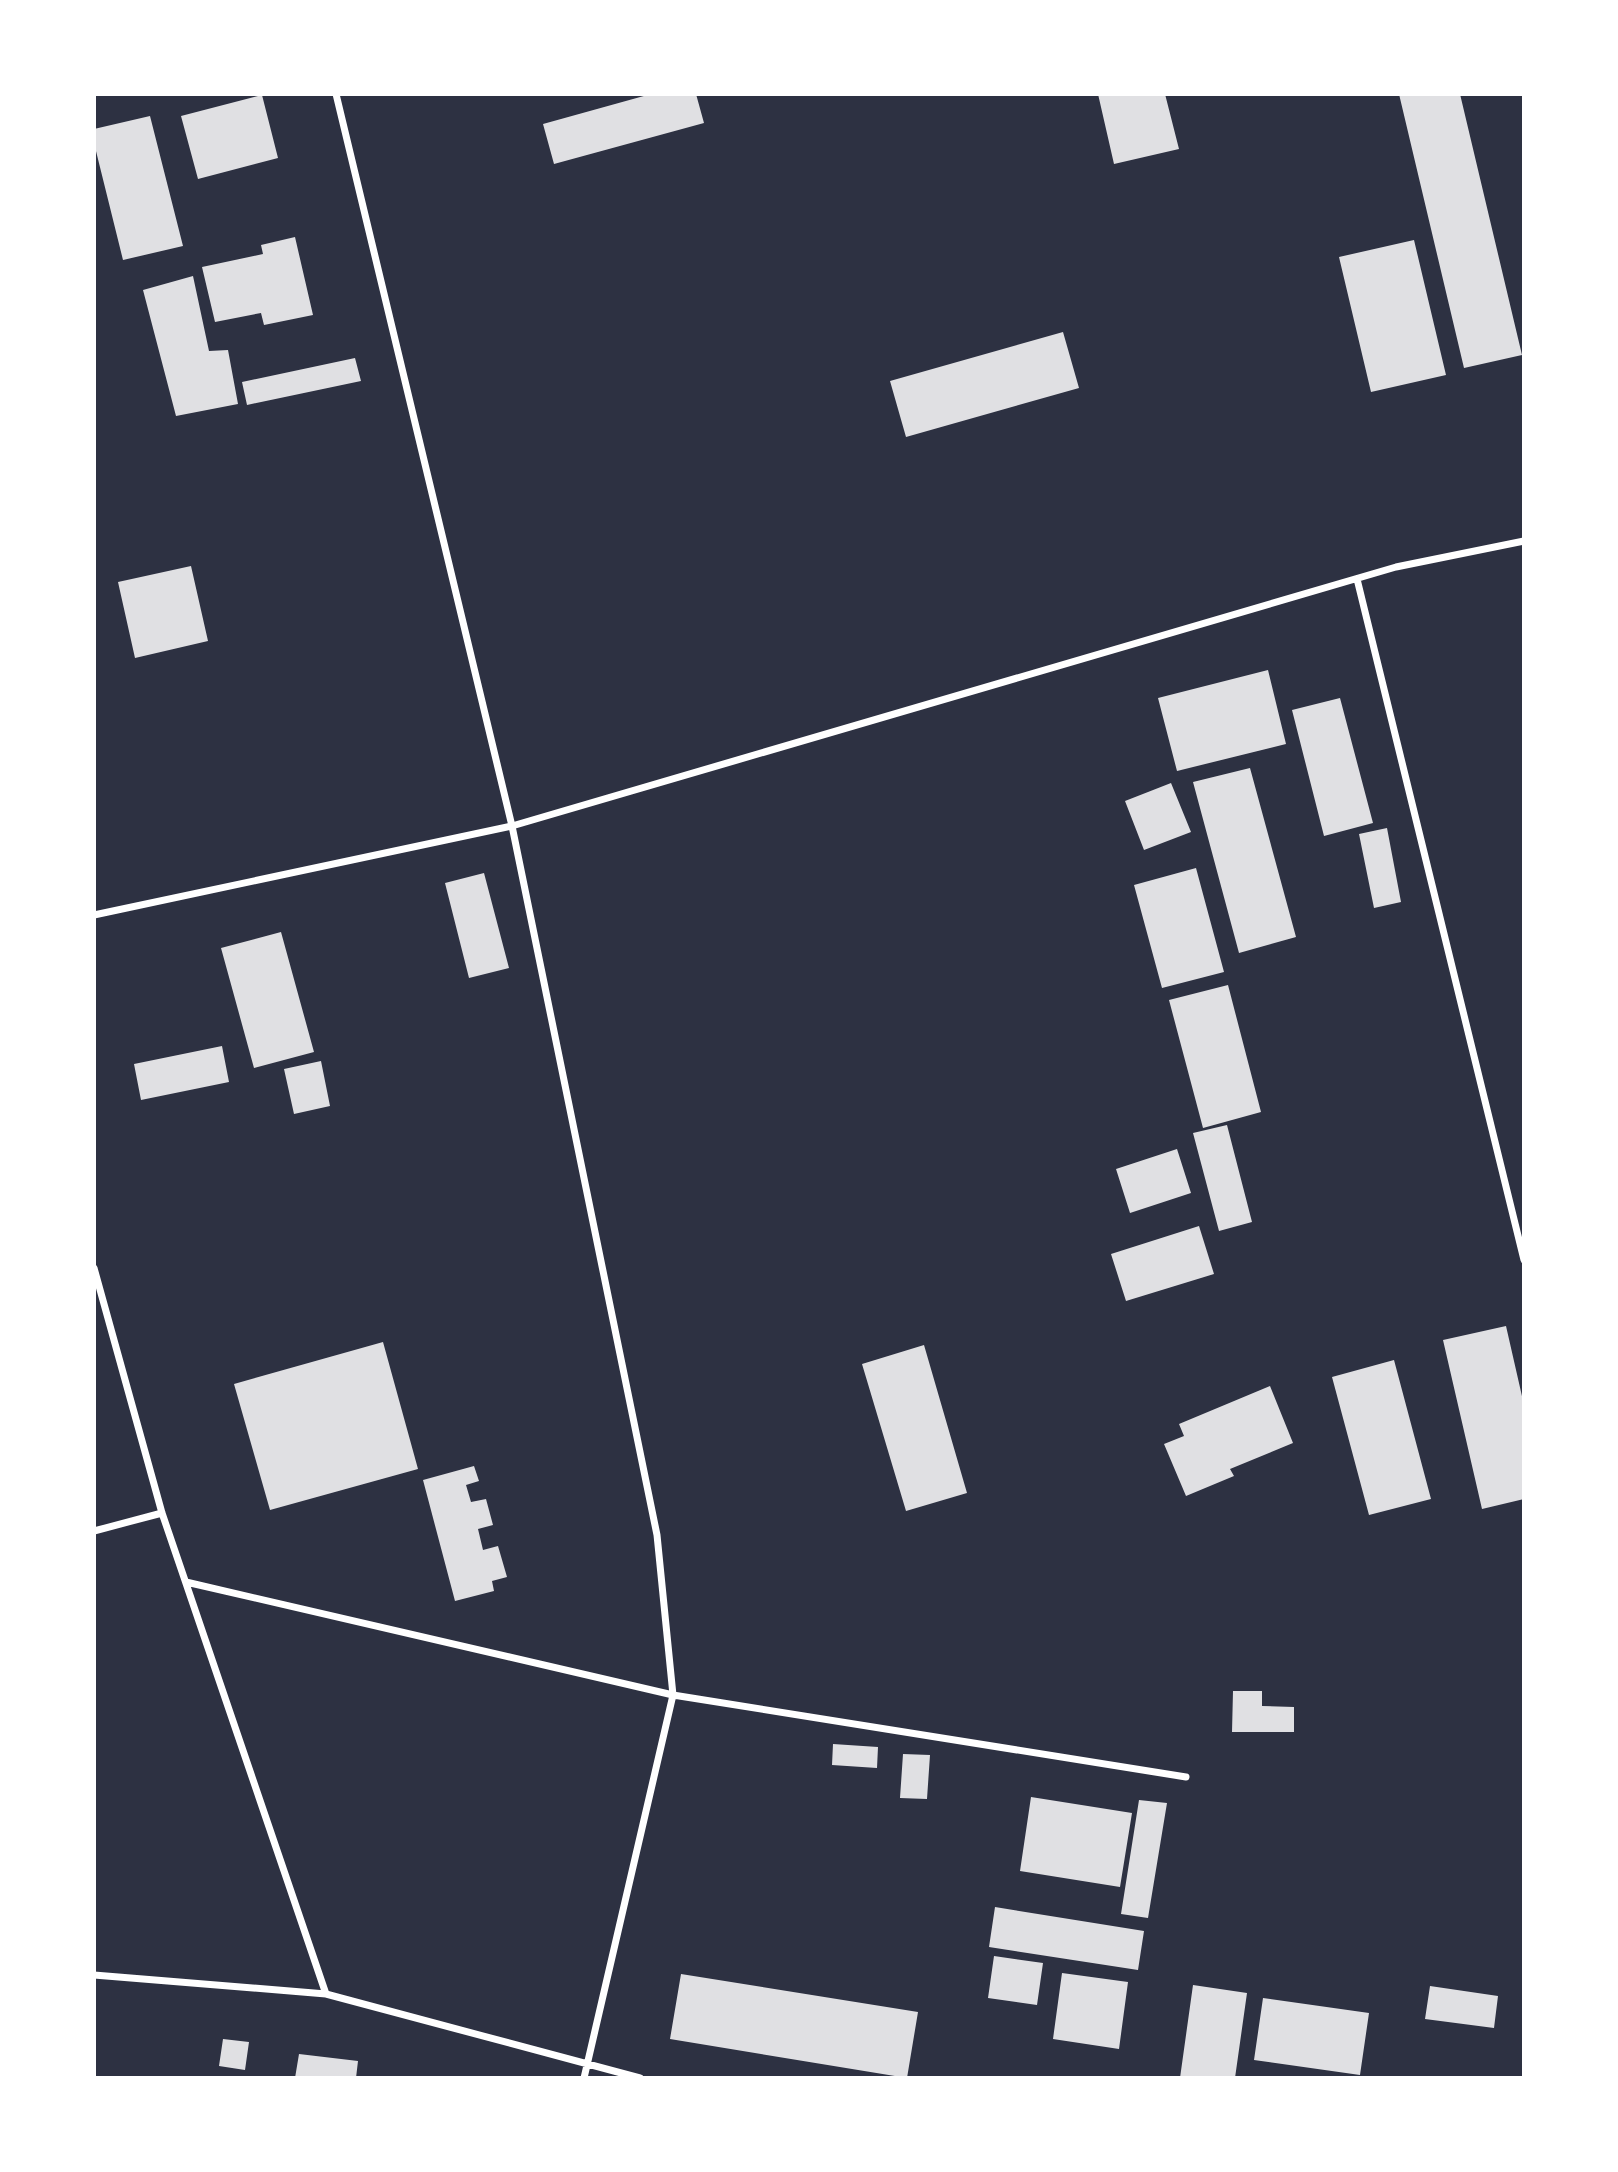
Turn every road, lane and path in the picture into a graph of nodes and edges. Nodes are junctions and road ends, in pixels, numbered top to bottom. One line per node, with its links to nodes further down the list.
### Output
1 (336, 94): 4 (street)
2 (1524, 541): 3 (street)
3 (1357, 579): 4 (street); 6 (street)
4 (512, 825): 5 (street); 11 (street)
5 (94, 915)
6 (1524, 1260)
7 (94, 1268): 8 (street)
8 (162, 1513): 9 (street); 10 (street)
9 (94, 1531)
10 (186, 1582): 11 (street); 14 (street)
11 (673, 1695): 12 (street); 15 (street)
12 (1186, 1777)
13 (94, 1975): 14 (street)
14 (326, 1994): 15 (street)
15 (588, 2062): 16 (street); 17 (street)
16 (584, 2077)
17 (640, 2077)

